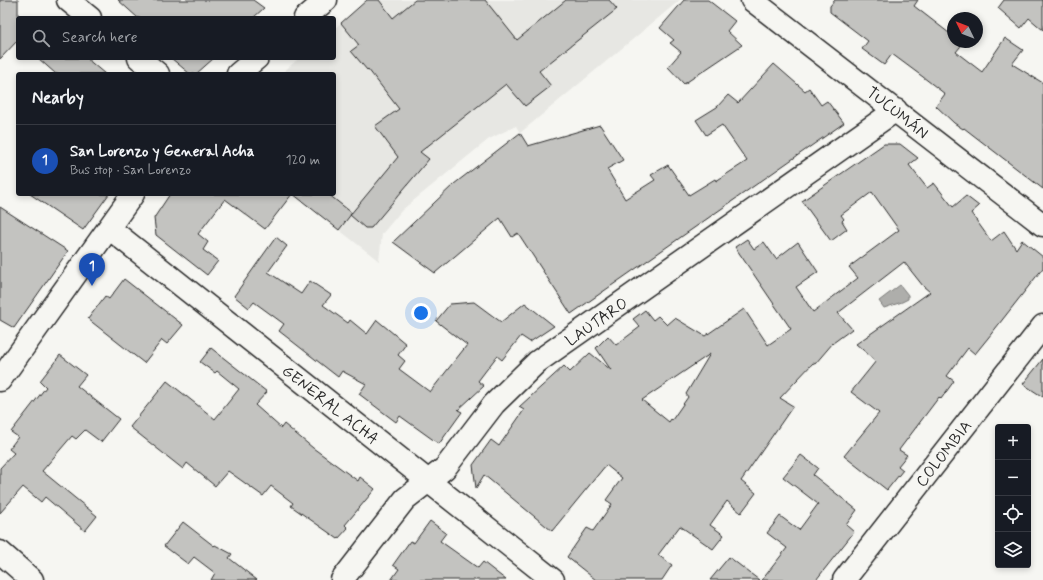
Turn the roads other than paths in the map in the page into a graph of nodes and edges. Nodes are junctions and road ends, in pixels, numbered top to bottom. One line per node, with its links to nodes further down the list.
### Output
1 (68, 0): 4 (street)
2 (326, 0): 5 (street)
3 (752, 0): 10 (street, TUCUMÁN)
4 (88, 16)
5 (307, 16)
6 (141, 60): 8 (street)
7 (255, 60): 9 (street)
8 (156, 72)
9 (240, 72)
10 (896, 110): 12 (street, TUCUMÁN); 16 (street, LAUTARO)
11 (132, 196): 13 (street)
12 (1043, 225)
13 (109, 228): 15 (street); 16 (street, GENERAL ACHA)
14 (1043, 326): 21 (street, COLOMBIA)
15 (0, 380)
16 (428, 481): 19 (street, LAUTARO); 20 (street, GENERAL ACHA)
17 (0, 552): 18 (street)
18 (32, 580)
19 (342, 580)
20 (553, 580)
21 (844, 580)

